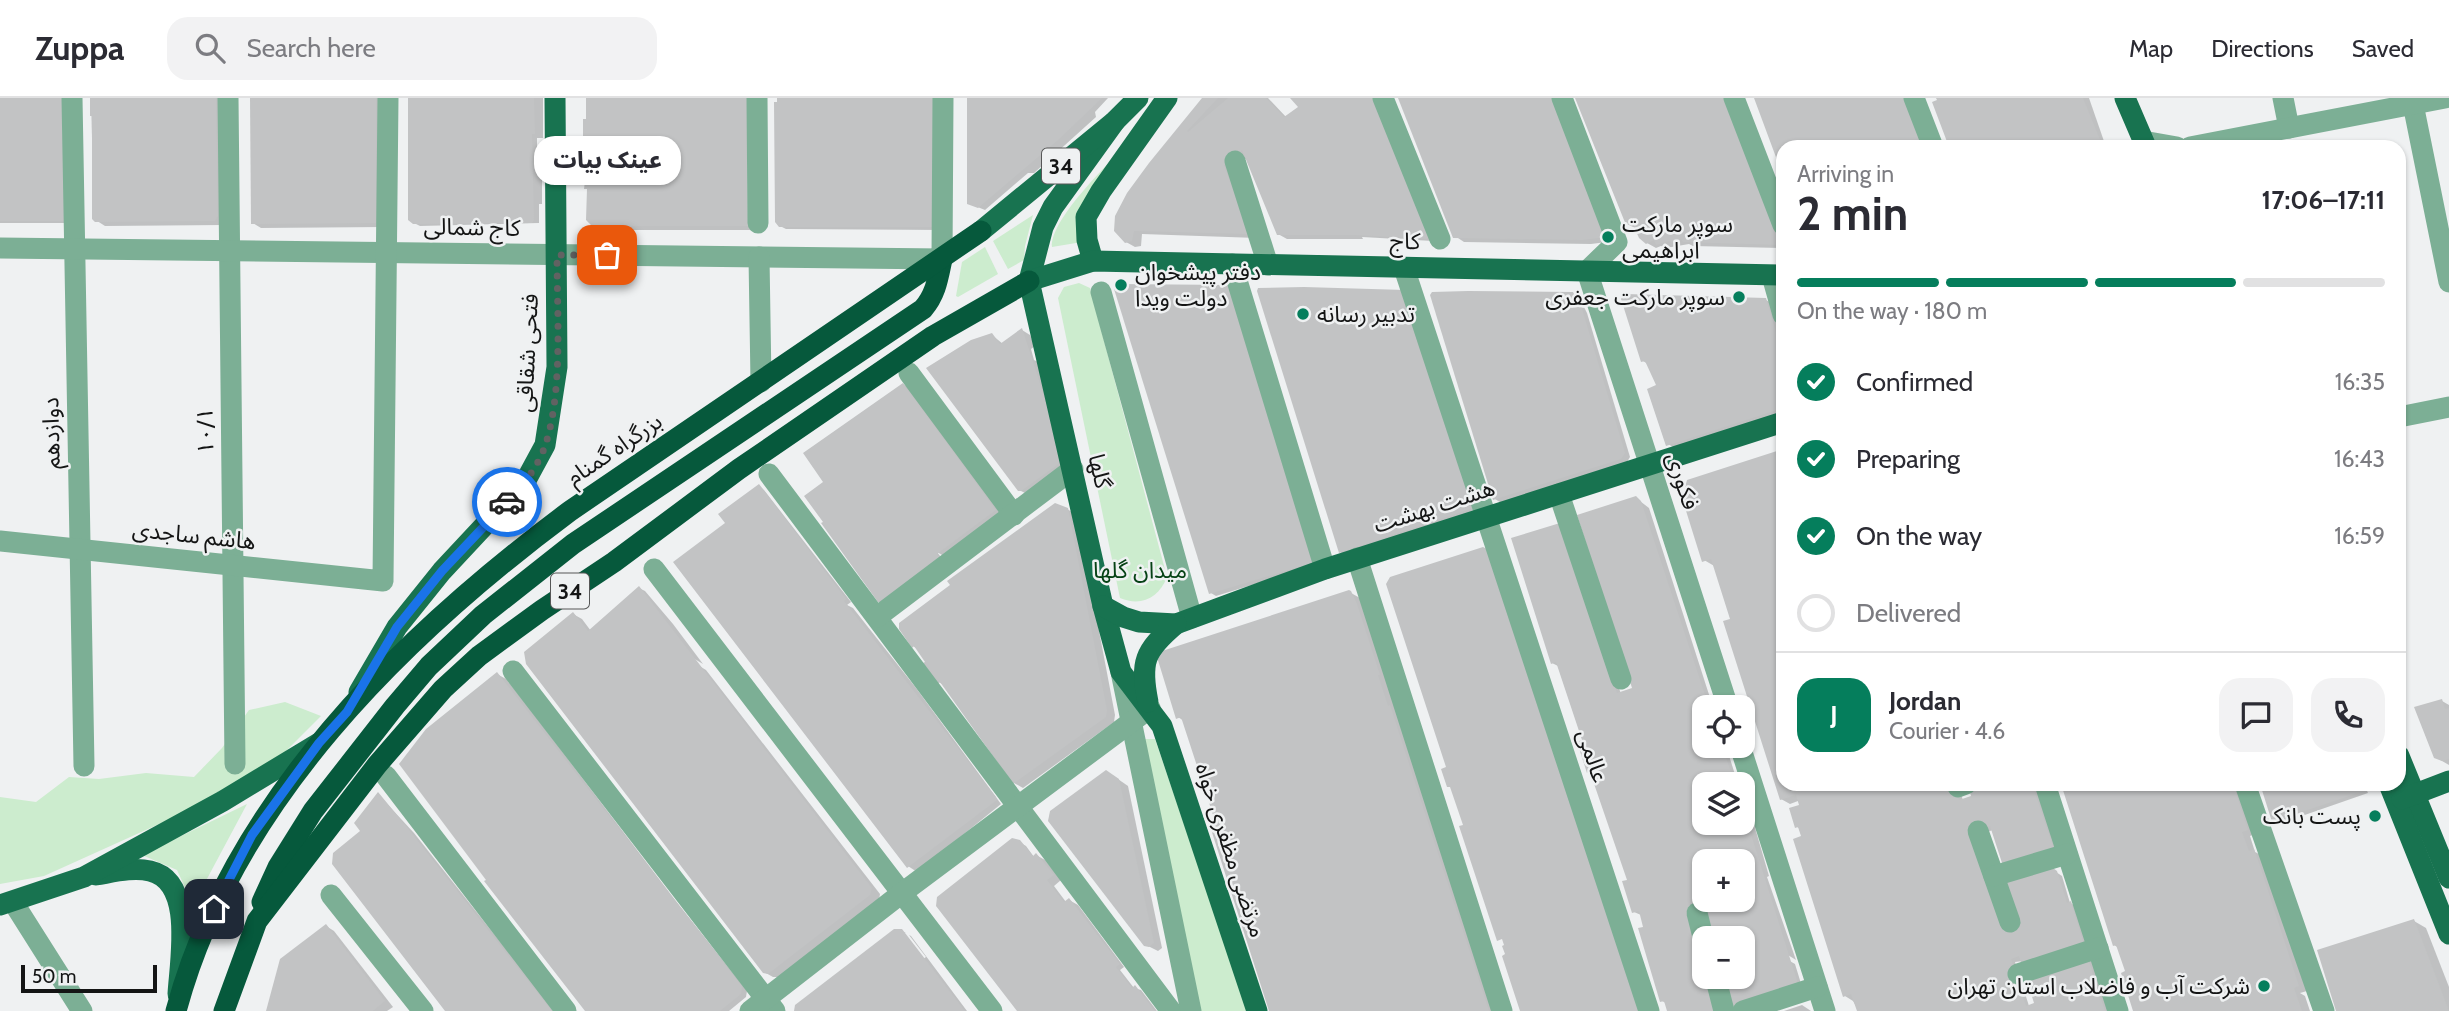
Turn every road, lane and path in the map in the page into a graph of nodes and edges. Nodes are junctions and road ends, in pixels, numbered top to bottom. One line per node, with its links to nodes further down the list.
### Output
1 (72, 98): 27 (street, دوازدهم)
2 (228, 98): 28 (street, ۱۰/۱)
3 (388, 98): 29 (street)
4 (555, 98): 30 (main road, فتحی شقاقی)
5 (757, 98): 23 (street)
6 (943, 98): 32 (street)
7 (1138, 98): 16 (main road, 34)
8 (1167, 98): 33 (main road)
9 (1383, 98): 25 (street)
10 (1562, 98): 37 (street)
11 (1734, 98): 22 (street)
12 (1914, 98): 18 (street)
13 (2125, 98): 19 (main road)
14 (2283, 98): 17 (street)
15 (2428, 100): 17 (street); 40 (street)
16 (1115, 121): 24 (main road, 34); 39 (main road, 34)
17 (2289, 128): 20 (street)
18 (1930, 140)
19 (2142, 140)
20 (2260, 140)
21 (1235, 161): 35 (street)
22 (1776, 207)
23 (758, 223)
24 (981, 231): 32 (highway, بزرگراه گمنام / 34)
25 (1440, 239)
26 (0, 248): 27 (street, کاج شمالی)
27 (74, 249): 28 (street, کاج شمالی); 54 (street, دوازدهم)
28 (229, 251): 29 (street, کاج شمالی); 56 (street, ۱۰/۱)
29 (387, 253): 30 (street, کاج شمالی); 56 (street, هاشم ساجدی)
30 (557, 255): 31 (street, کاج شمالی); 67 (main road, فتحی شقاقی)
31 (759, 257): 32 (street, کاج شمالی); 43 (street)
32 (942, 259): 43 (highway, بزرگراه گمنام / 34); 88 (highway)
33 (1093, 261): 34 (main road, کاج); 39 (main road, کاج)
34 (1232, 264): 35 (main road, کاج); 58 (street)
35 (1268, 265): 36 (main road, کاج)
36 (1404, 268): 37 (main road, کاج); 52 (street, عالمی)
37 (1587, 271): 38 (main road, کاج); 47 (street, فکوری)
38 (1776, 279)
39 (1029, 281): 48 (main road, گلها); 88 (highway, 34)
40 (2449, 282)
41 (1101, 292): 61 (street)
42 (909, 373): 51 (street)
43 (761, 382): 67 (highway, بزرگراه گمنام / 34)
44 (2449, 407): 45 (street)
45 (2406, 416)
46 (1776, 424): 47 (main road, هشت بهشت)
47 (1650, 465): 50 (main road, هشت بهشت); 65 (street, فکوری)
48 (1073, 469): 51 (street); 59 (main road, گلها)
49 (769, 474): 60 (street)
50 (1559, 494): 52 (main road, هشت بهشت); 64 (street)
51 (1014, 515): 60 (street)
52 (1486, 517): 55 (main road, هشت بهشت); 107 (street, عالمی)
53 (0, 541): 54 (street, هاشم ساجدی)
54 (80, 549): 56 (street, هاشم ساجدی); 72 (street, دوازدهم)
55 (1357, 558): 58 (main road, هشت بهشت); 106 (street)
56 (233, 565): 71 (street, ۱۰/۱)
57 (654, 569): 84 (street)
58 (1325, 569): 61 (main road, هشت بهشت)
59 (1103, 606): 61 (main road, هشت بهشت); 63 (main road, گلها)
60 (877, 617): 78 (street)
61 (1184, 621): 66 (main road)
62 (513, 671): 96 (street)
63 (1121, 672): 66 (main road, گلها); 68 (street, گلها)
64 (1621, 679)
65 (1724, 695)
66 (1150, 708): 68 (street); 105 (main road, مرتضی مظفری خواه)
67 (347, 712): 69 (highway, بزرگراه گمنام / 34)
68 (1131, 723): 78 (street); 104 (street, گلها)
69 (319, 743): 82 (main road); 97 (highway, بزرگراه گمنام / 34)
70 (1744, 758): 94 (street)
71 (235, 764)
72 (84, 766)
73 (386, 776): 101 (street)
74 (2449, 781): 77 (main road)
75 (2047, 791): 80 (street)
76 (2247, 791): 112 (street)
77 (2400, 793): 83 (main road); 91 (main road)
78 (1018, 806): 84 (street); 103 (street)
79 (1978, 831): 81 (street)
80 (2067, 854): 81 (street); 92 (street)
81 (1994, 876): 89 (street)
82 (83, 877): 86 (main road); 97 (main road)
83 (2449, 878)
84 (902, 893): 96 (street); 102 (street)
85 (331, 895): 98 (street)
86 (6, 903): 99 (street)
87 (1697, 913): 90 (street)
88 (257, 921): 100 (highway, 34)
89 (2010, 922)
90 (1700, 926)
91 (2449, 934)
92 (2098, 948): 93 (street); 111 (street)
93 (2018, 974)
94 (1817, 987): 109 (street); 110 (street)
95 (1718, 989): 108 (street)
96 (764, 1007)
97 (177, 1008)
98 (412, 1008)
99 (82, 1011)
100 (224, 1011)
101 (566, 1011)
102 (992, 1011)
103 (1171, 1011)
104 (1191, 1011)
105 (1257, 1011)
106 (1502, 1011)
107 (1649, 1011)
108 (1724, 1011)
109 (1743, 1011)
110 (1825, 1011)
111 (2119, 1011)
112 (2324, 1011)

